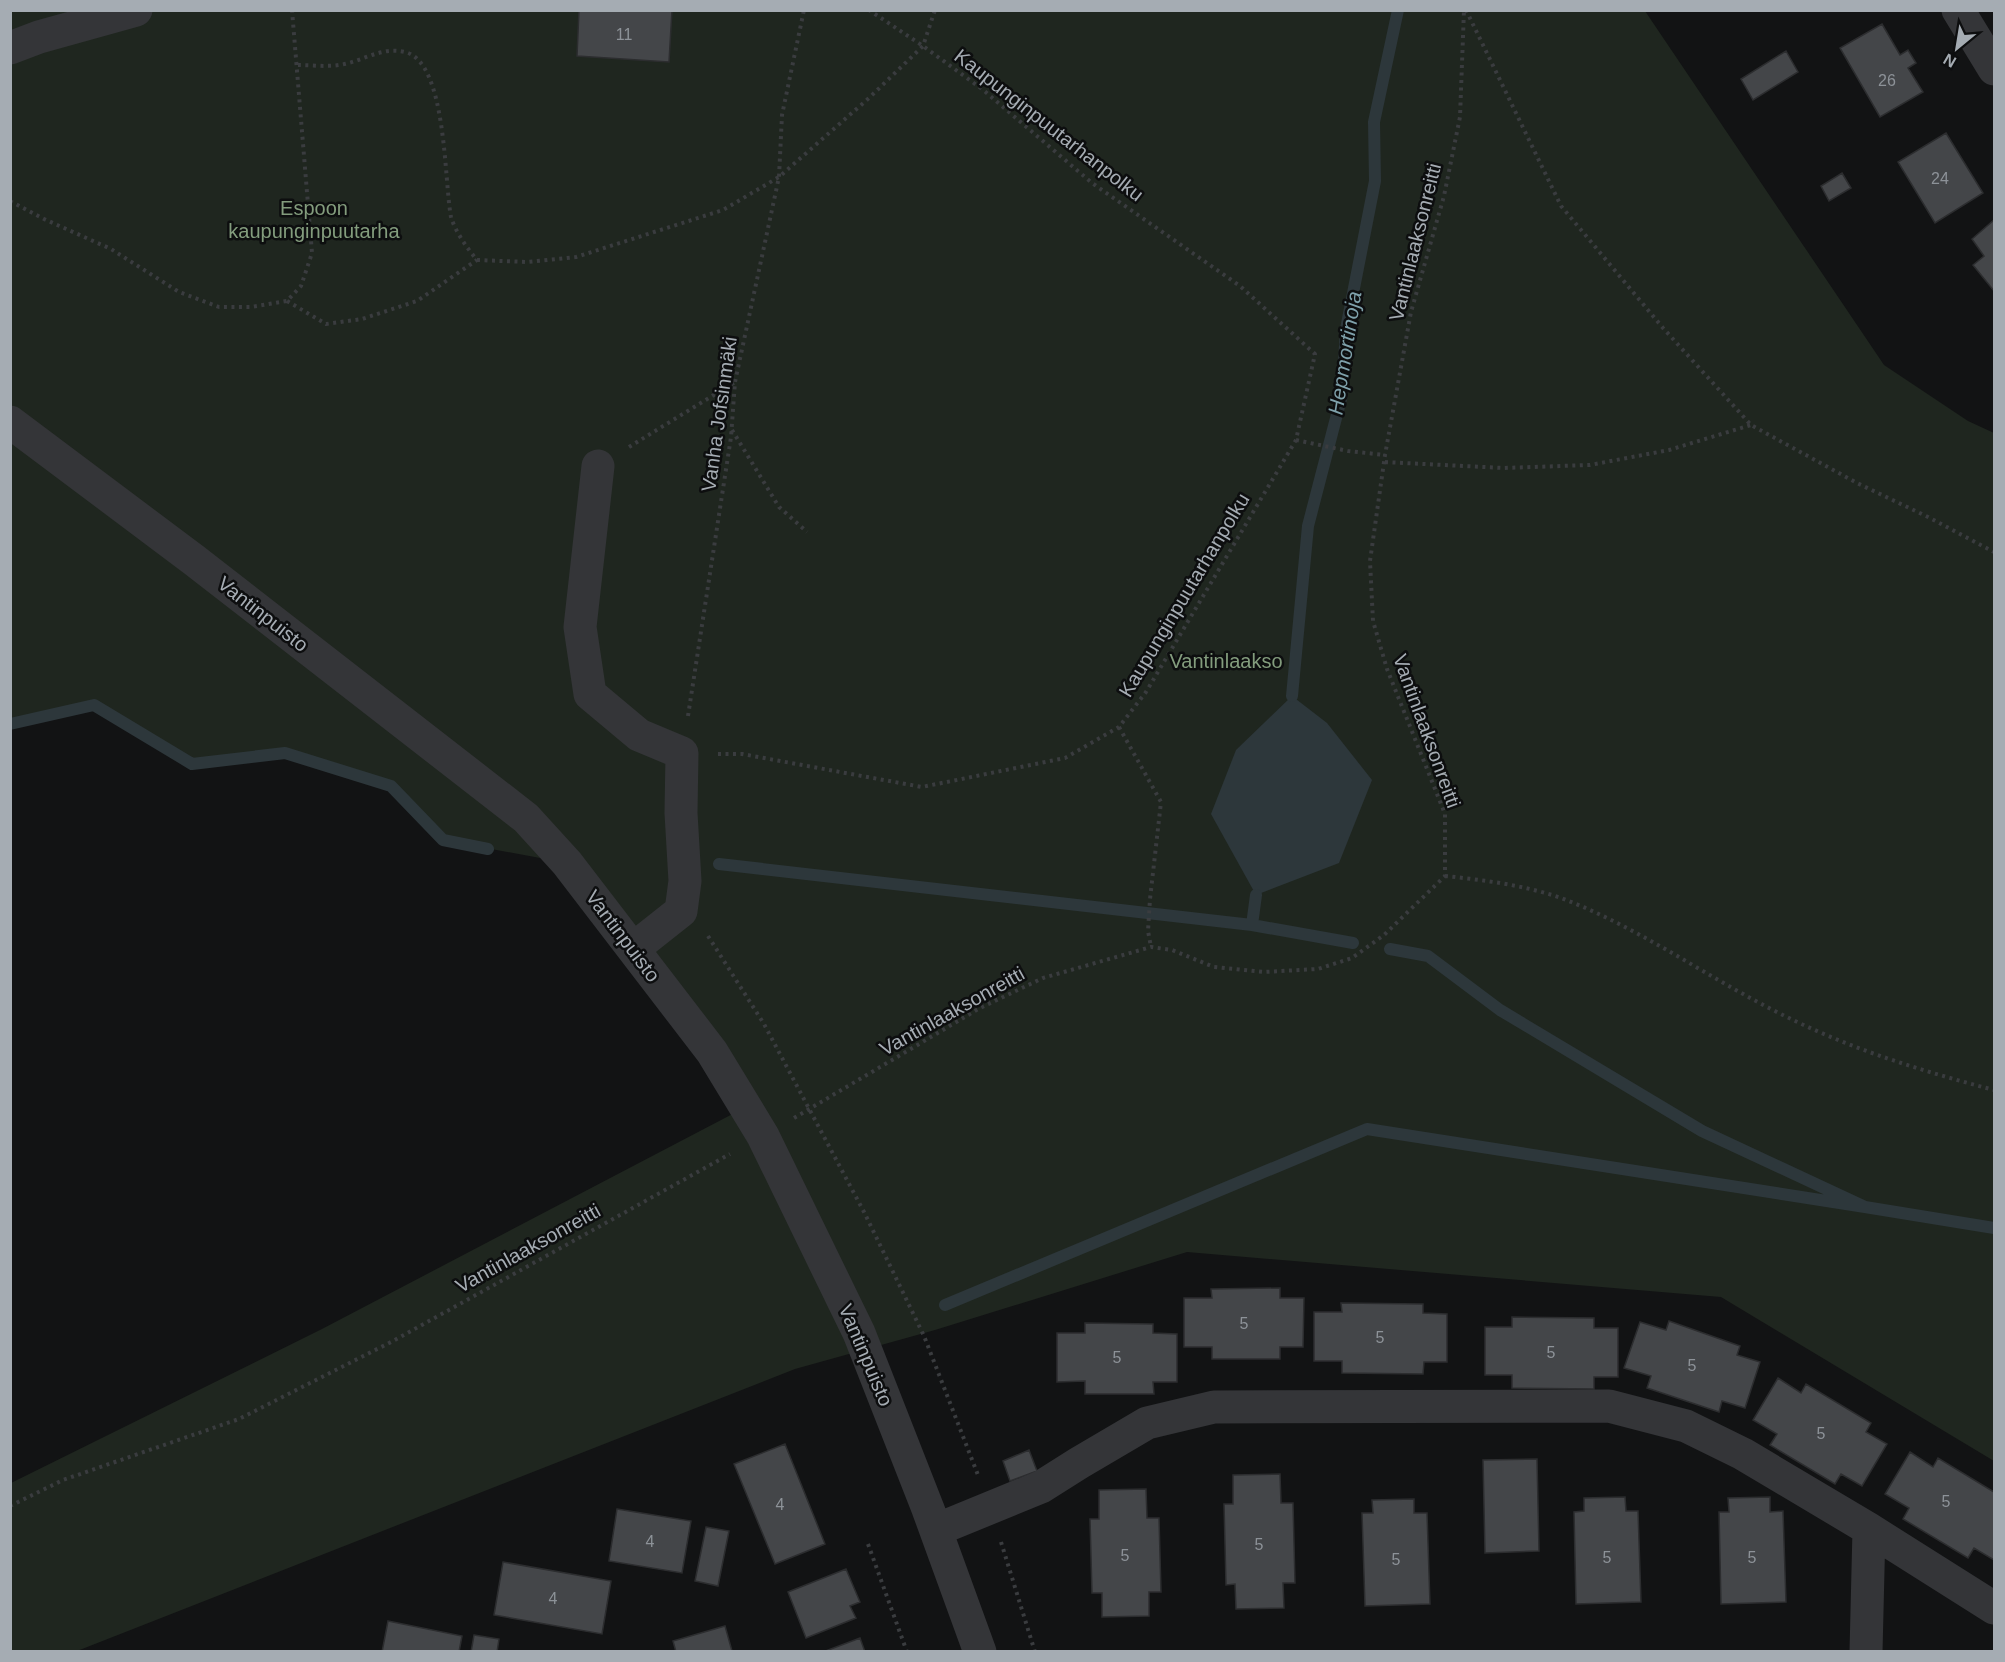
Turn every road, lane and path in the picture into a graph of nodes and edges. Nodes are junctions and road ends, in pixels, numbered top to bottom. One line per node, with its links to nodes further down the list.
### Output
1 (136, 10): 9 (street)
2 (292, 10): 10 (path)
3 (804, 10): 12 (path, Vanha Jofsinmäki)
4 (868, 10): 8 (path)
5 (935, 10): 8 (path)
6 (1465, 10): 18 (path); 21 (path, Vantinlaaksonreitti)
7 (1958, 10): 11 (street)
8 (923, 46): 12 (path); 20 (path, Kaupunginpuutarhanpolku)
9 (10, 48)
10 (298, 65): 14 (path); 15 (path)
11 (1995, 69)
12 (779, 177): 14 (path); 16 (path, Vanha Jofsinmäki)
13 (10, 201): 15 (path)
14 (477, 260): 15 (path)
15 (287, 301)
16 (735, 382): 19 (path, Vanha Jofsinmäki); 23 (path)
17 (10, 422): 31 (street, Vantinpuisto)
18 (1751, 425): 22 (path); 25 (path)
19 (732, 430): 24 (path); 27 (path, Vanha Jofsinmäki)
20 (1296, 440): 21 (path); 26 (path, Kaupunginpuutarhanpolku)
21 (1385, 455): 22 (path, Vantinlaaksonreitti)
22 (1385, 462): 28 (path, Vantinlaaksonreitti)
23 (598, 466): 27 (street)
24 (807, 532)
25 (1995, 552)
26 (1119, 727): 27 (path, Kaupunginpuutarhanpolku); 30 (path)
27 (682, 753): 29 (street)
28 (1445, 876): 30 (path, Vantinlaaksonreitti); 32 (path)
29 (681, 911): 31 (street); 33 (path)
30 (1151, 947): 33 (path, Vantinlaaksonreitti)
31 (633, 949): 34 (street, Vantinpuisto)
32 (1995, 1090)
33 (810, 1109): 34 (path, Vantinlaaksonreitti); 36 (path)
34 (763, 1136): 35 (path, Vantinlaaksonreitti); 38 (street, Vantinpuisto)
35 (10, 1506)
36 (991, 1509): 37 (street); 38 (street); 43 (path)
37 (1869, 1529): 40 (street); 44 (street)
38 (936, 1530): 42 (street, Vantinpuisto)
39 (868, 1544): 41 (path)
40 (1995, 1608)
41 (906, 1652)
42 (980, 1652)
43 (1035, 1652)
44 (1866, 1652)

